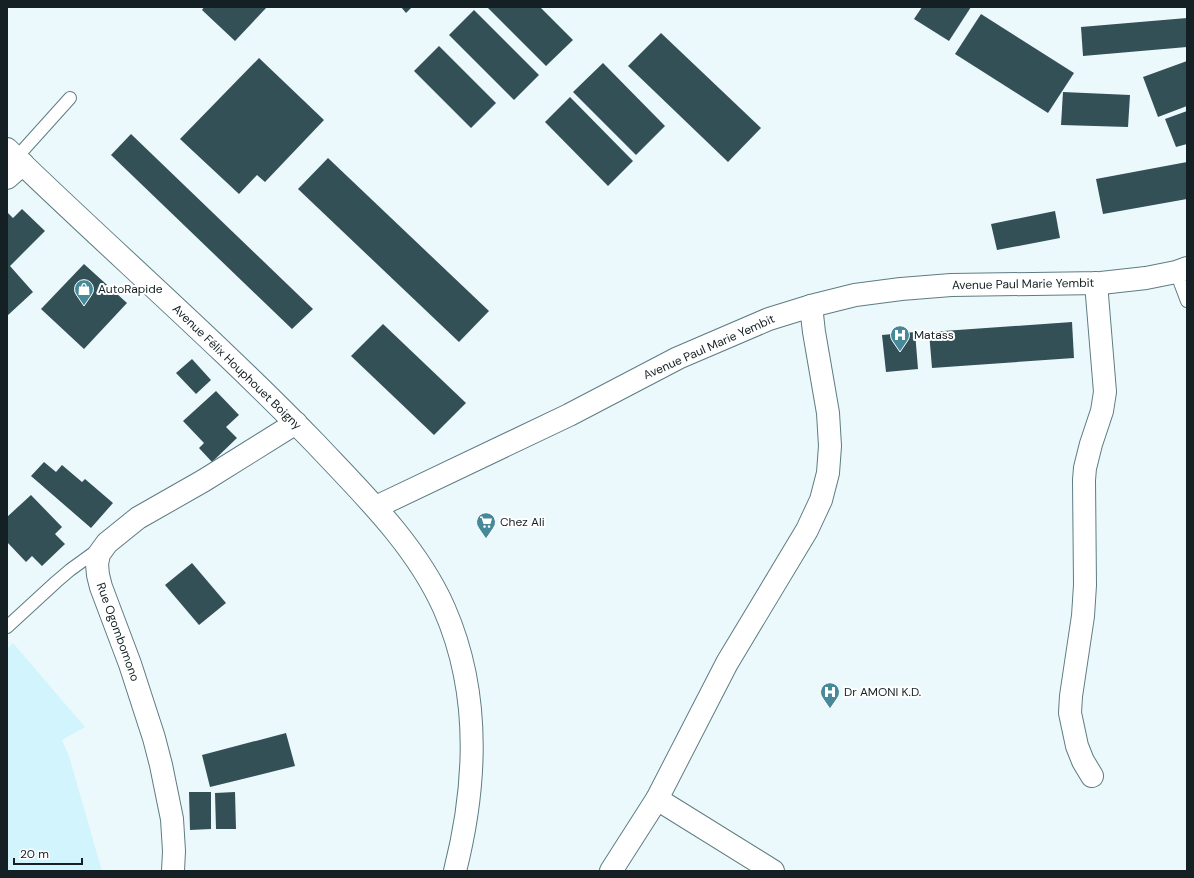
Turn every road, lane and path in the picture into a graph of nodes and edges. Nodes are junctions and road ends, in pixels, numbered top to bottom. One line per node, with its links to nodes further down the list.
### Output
1 (70, 98): 2 (lane)
2 (15, 157): 3 (street); 8 (street, Avenue Félix Houphouet Boigny)
3 (7, 178)
4 (1181, 270): 5 (street, Avenue Paul Marie Yembit); 6 (lane)
5 (1096, 283): 7 (street, Avenue Paul Marie Yembit); 12 (street)
6 (1187, 301)
7 (811, 306): 9 (street, Avenue Paul Marie Yembit); 13 (street)
8 (296, 423): 9 (street, Avenue Félix Houphouet Boigny); 10 (street, Rue Ogombomono)
9 (376, 506): 15 (street, Avenue Félix Houphouet Boigny)
10 (107, 543): 11 (lane); 14 (street, Rue Ogombomono)
11 (7, 627)
12 (1092, 776)
13 (657, 799): 16 (street); 17 (street)
14 (173, 871)
15 (455, 871)
16 (611, 871)
17 (773, 871)

